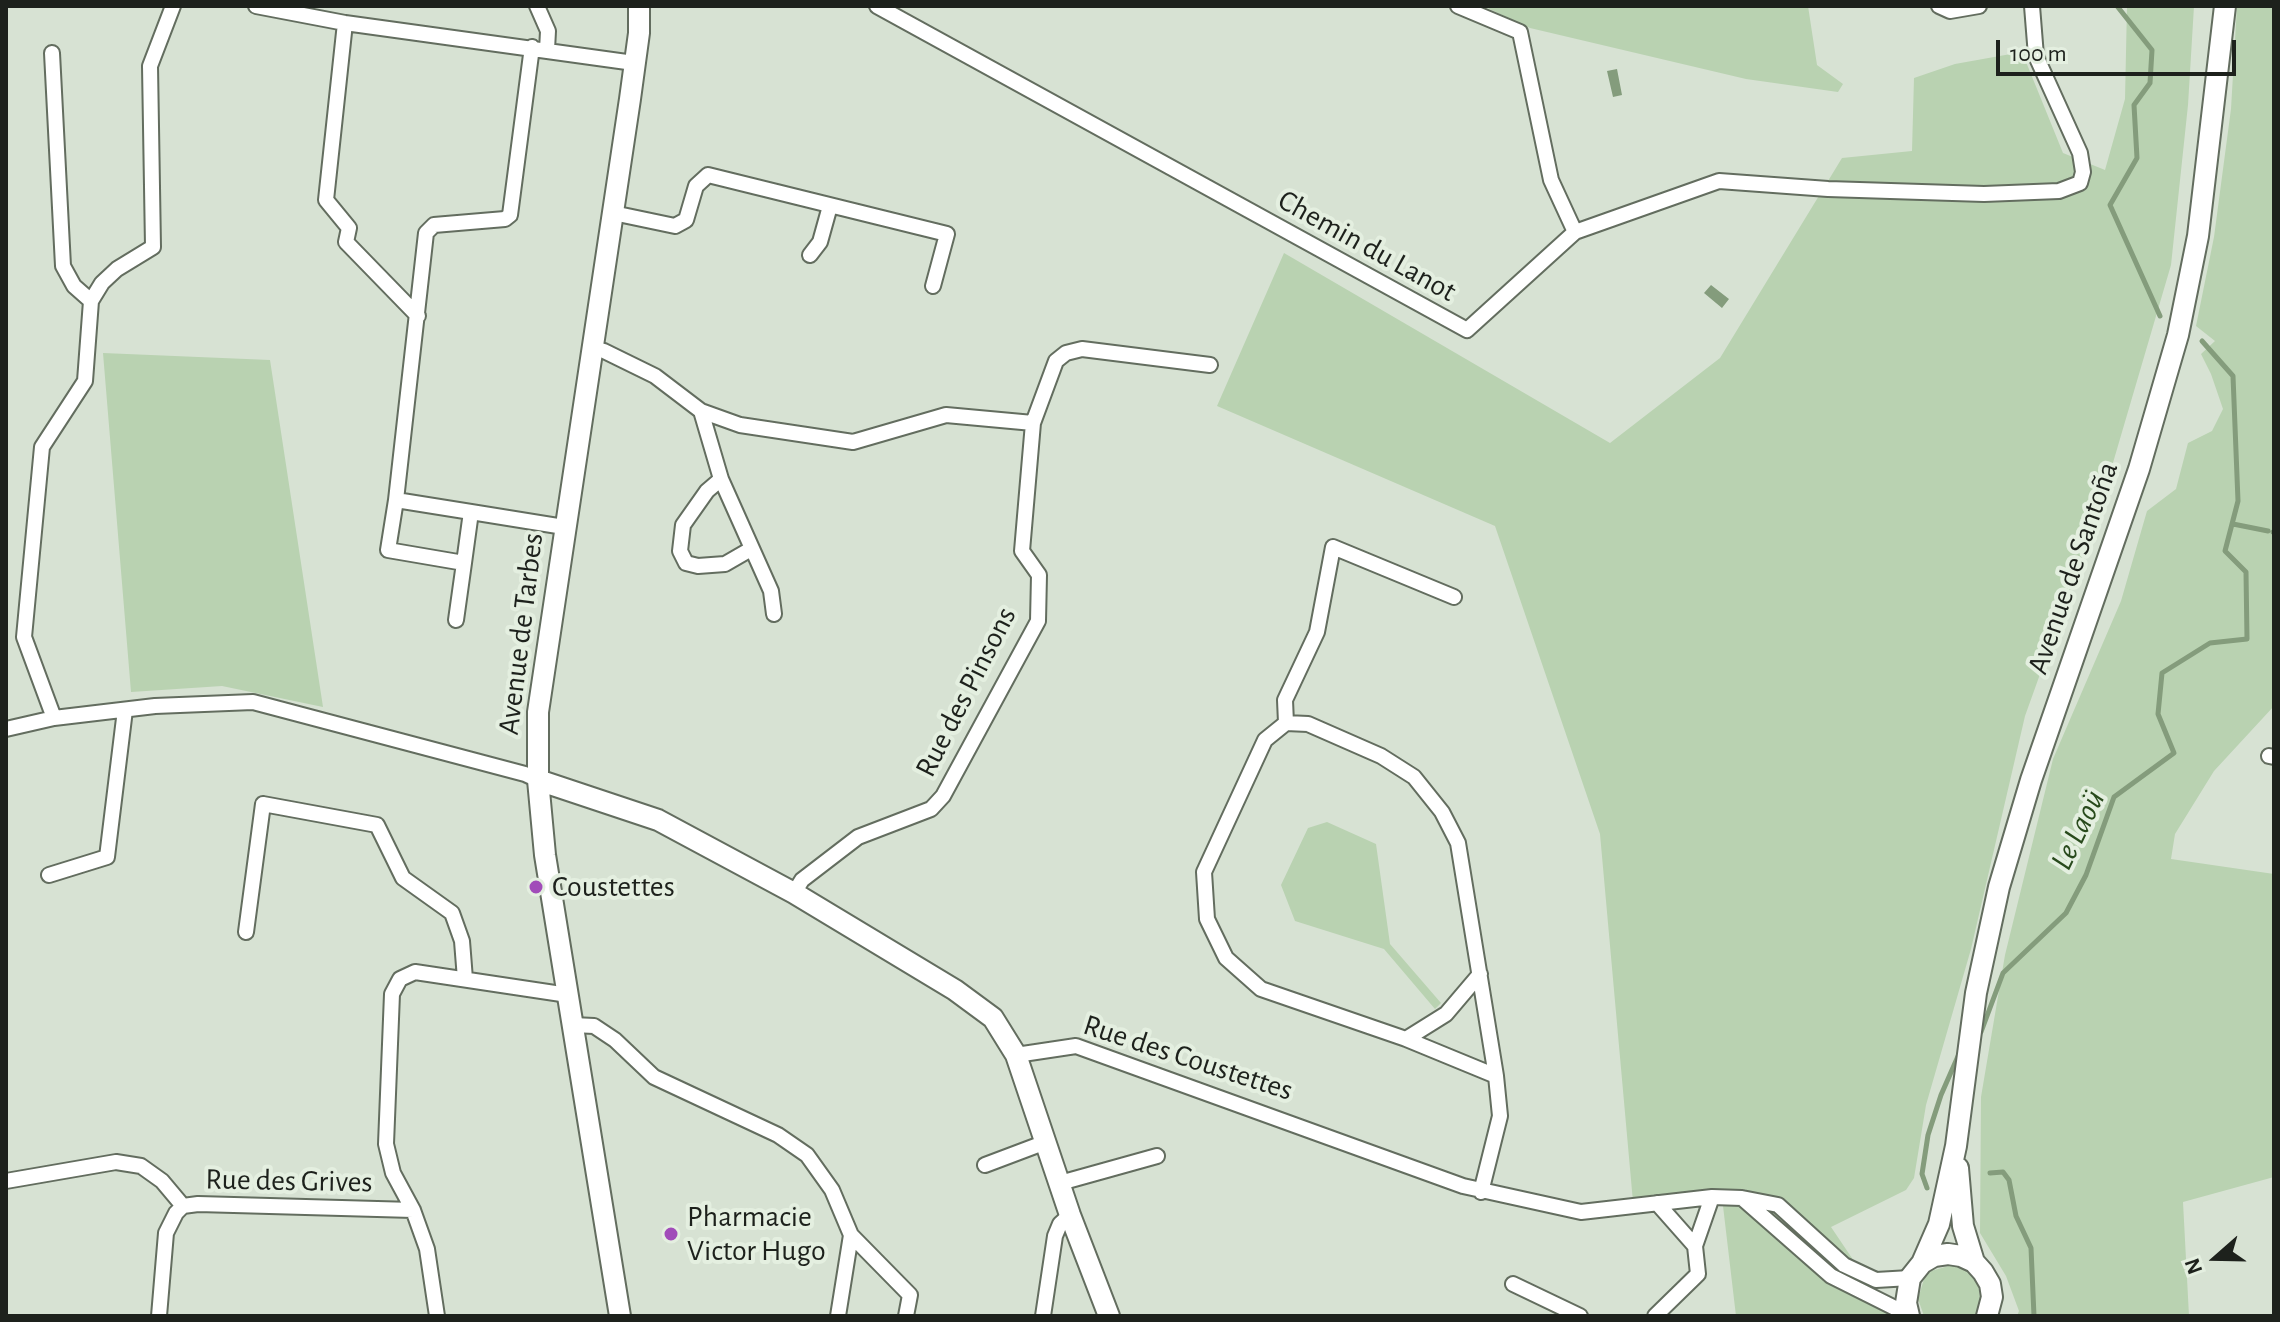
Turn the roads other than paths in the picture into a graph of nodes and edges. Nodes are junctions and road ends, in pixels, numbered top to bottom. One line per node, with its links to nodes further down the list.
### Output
1 (173, 6): 21 (street)
2 (256, 6): 11 (street)
3 (537, 6): 13 (street)
4 (639, 6): 15 (street, Avenue de Tarbes)
5 (877, 6): 18 (street, Chemin du Lanot)
6 (1458, 6): 18 (street)
7 (1939, 6): 8 (street)
8 (1979, 6)
9 (2032, 6): 18 (street, Chemin du Lanot)
10 (2225, 6): 52 (street, Avenue de Santoña)
11 (345, 23): 12 (street); 22 (street)
12 (532, 47): 13 (street); 22 (street)
13 (547, 50): 15 (street)
14 (52, 53): 21 (street)
15 (634, 63): 17 (street, Avenue de Tarbes)
16 (830, 206): 17 (street); 19 (street); 20 (street)
17 (613, 213): 23 (street, Avenue de Tarbes)
18 (1575, 232)
19 (810, 255)
20 (933, 286)
21 (91, 301): 37 (street)
22 (418, 316): 28 (street)
23 (592, 348): 25 (street); 30 (street, Avenue de Tarbes)
24 (1210, 365): 26 (street, Rue des Pinsons)
25 (701, 411): 26 (street); 27 (street)
26 (1033, 423): 42 (street, Rue des Pinsons)
27 (721, 479): 31 (street); 31 (street)
28 (396, 500): 29 (street); 32 (street)
29 (471, 512): 30 (street); 32 (street)
30 (564, 527): 40 (street, Avenue de Tarbes)
31 (751, 549): 34 (street)
32 (464, 563): 35 (street)
33 (1454, 597): 38 (street)
34 (774, 614)
35 (456, 620)
36 (125, 710): 37 (street); 40 (street); 41 (street)
37 (54, 718): 39 (street)
38 (1286, 723): 44 (street); 48 (street)
39 (6, 729)
40 (538, 780): 42 (street); 46 (street, Avenue de Tarbes)
41 (49, 875)
42 (794, 893): 49 (street)
43 (246, 932): 45 (street)
44 (1480, 974): 48 (street); 50 (street)
45 (465, 979): 46 (street); 62 (street)
46 (568, 995): 47 (street, Avenue de Tarbes)
47 (573, 1025): 64 (street); 71 (street, Avenue de Tarbes)
48 (1406, 1039): 50 (street)
49 (1016, 1055): 51 (street); 57 (street, Rue des Coustettes)
50 (1496, 1076): 57 (street)
51 (1046, 1142): 54 (street); 56 (street)
52 (1956, 1146): 66 (street, Avenue de Santoña); 67 (street, Avenue de Santoña)
53 (1157, 1156): 56 (street)
54 (985, 1165)
55 (6, 1181): 61 (street)
56 (1060, 1183): 63 (street)
57 (1481, 1192): 60 (street, Rue des Coustettes)
58 (1712, 1197): 59 (street, Rue des Coustettes); 60 (street, Rue des Coustettes); 65 (street)
59 (1742, 1198): 67 (street, Rue des Coustettes); 78 (street)
60 (1657, 1203): 65 (street)
61 (183, 1206): 62 (street, Rue des Grives); 69 (street, Rue des Grives)
62 (413, 1210): 70 (street)
63 (1070, 1215): 74 (street); 75 (street)
64 (851, 1235): 72 (street); 73 (street)
65 (1695, 1246): 77 (street)
66 (1974, 1262): 67 (street); 79 (street, Avenue de Santoña)
67 (1916, 1271): 78 (street)
68 (1513, 1284): 76 (street)
69 (159, 1316)
70 (437, 1316)
71 (620, 1316)
72 (838, 1316)
73 (906, 1316)
74 (1043, 1316)
75 (1109, 1316)
76 (1580, 1316)
77 (1655, 1316)
78 (1909, 1316)
79 (1987, 1316)

